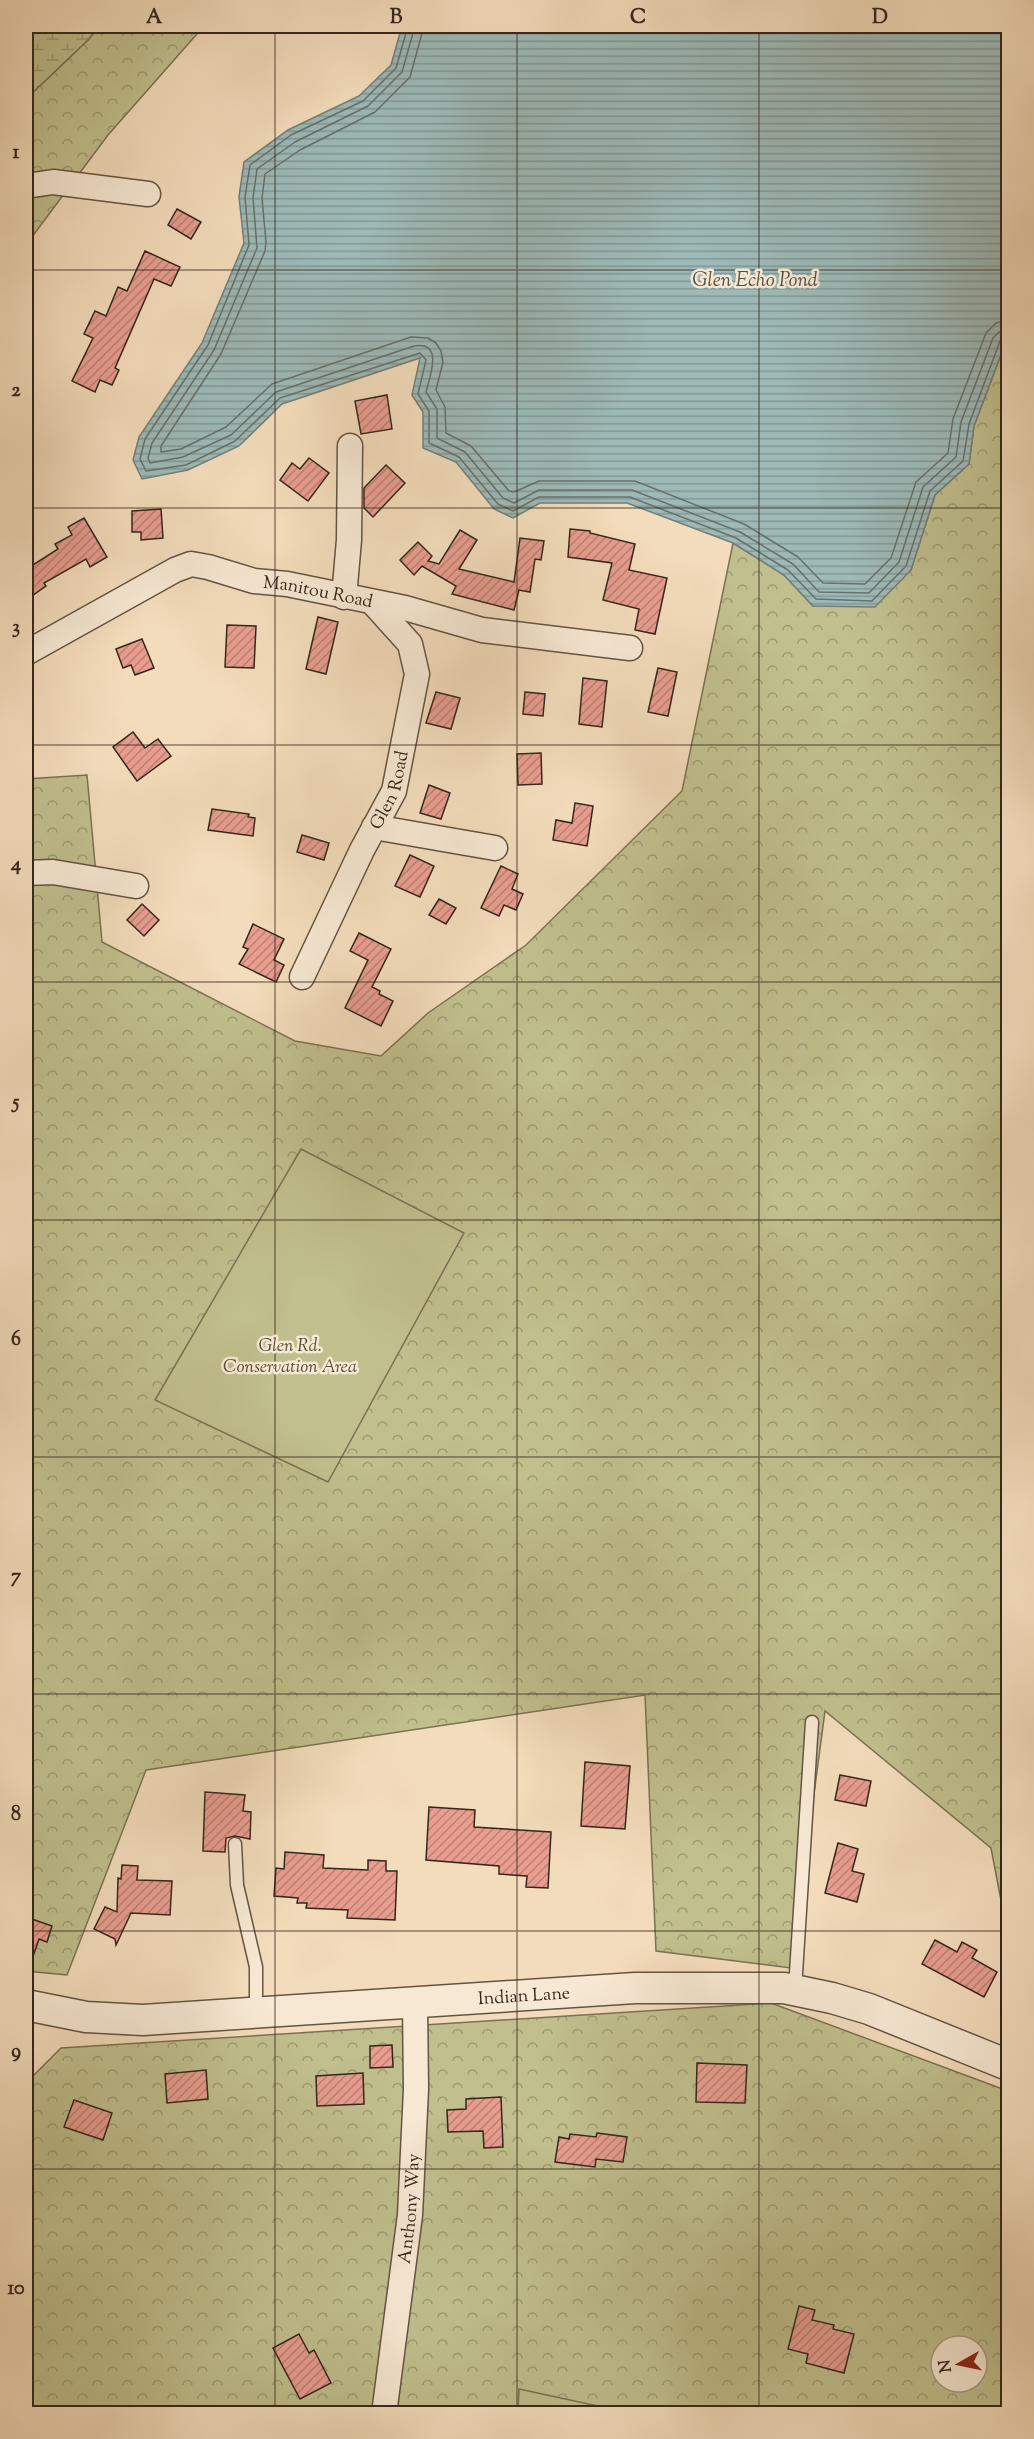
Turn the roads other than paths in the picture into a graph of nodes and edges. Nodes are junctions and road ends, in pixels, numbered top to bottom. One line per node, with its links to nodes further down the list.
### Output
1 (26, 186): 2 (street)
2 (148, 194)
3 (350, 446): 4 (street)
4 (344, 597): 5 (street, Manitou Road); 7 (street, Manitou Road)
5 (373, 603): 6 (street, Manitou Road); 8 (street, Glen Road)
6 (630, 648)
7 (26, 653)
8 (374, 827): 9 (street); 12 (street, Glen Road)
9 (495, 848)
10 (26, 873): 11 (street)
11 (136, 886)
12 (302, 977)
13 (812, 1722): 15 (lane)
14 (235, 1845): 18 (lane)
15 (795, 1989): 16 (street, Indian Lane); 19 (street, Indian Lane)
16 (415, 2002): 18 (street, Indian Lane); 20 (street, Anthony Way)
17 (26, 2005): 18 (street, Indian Lane)
18 (256, 2013)
19 (1008, 2065)
20 (384, 2414)

